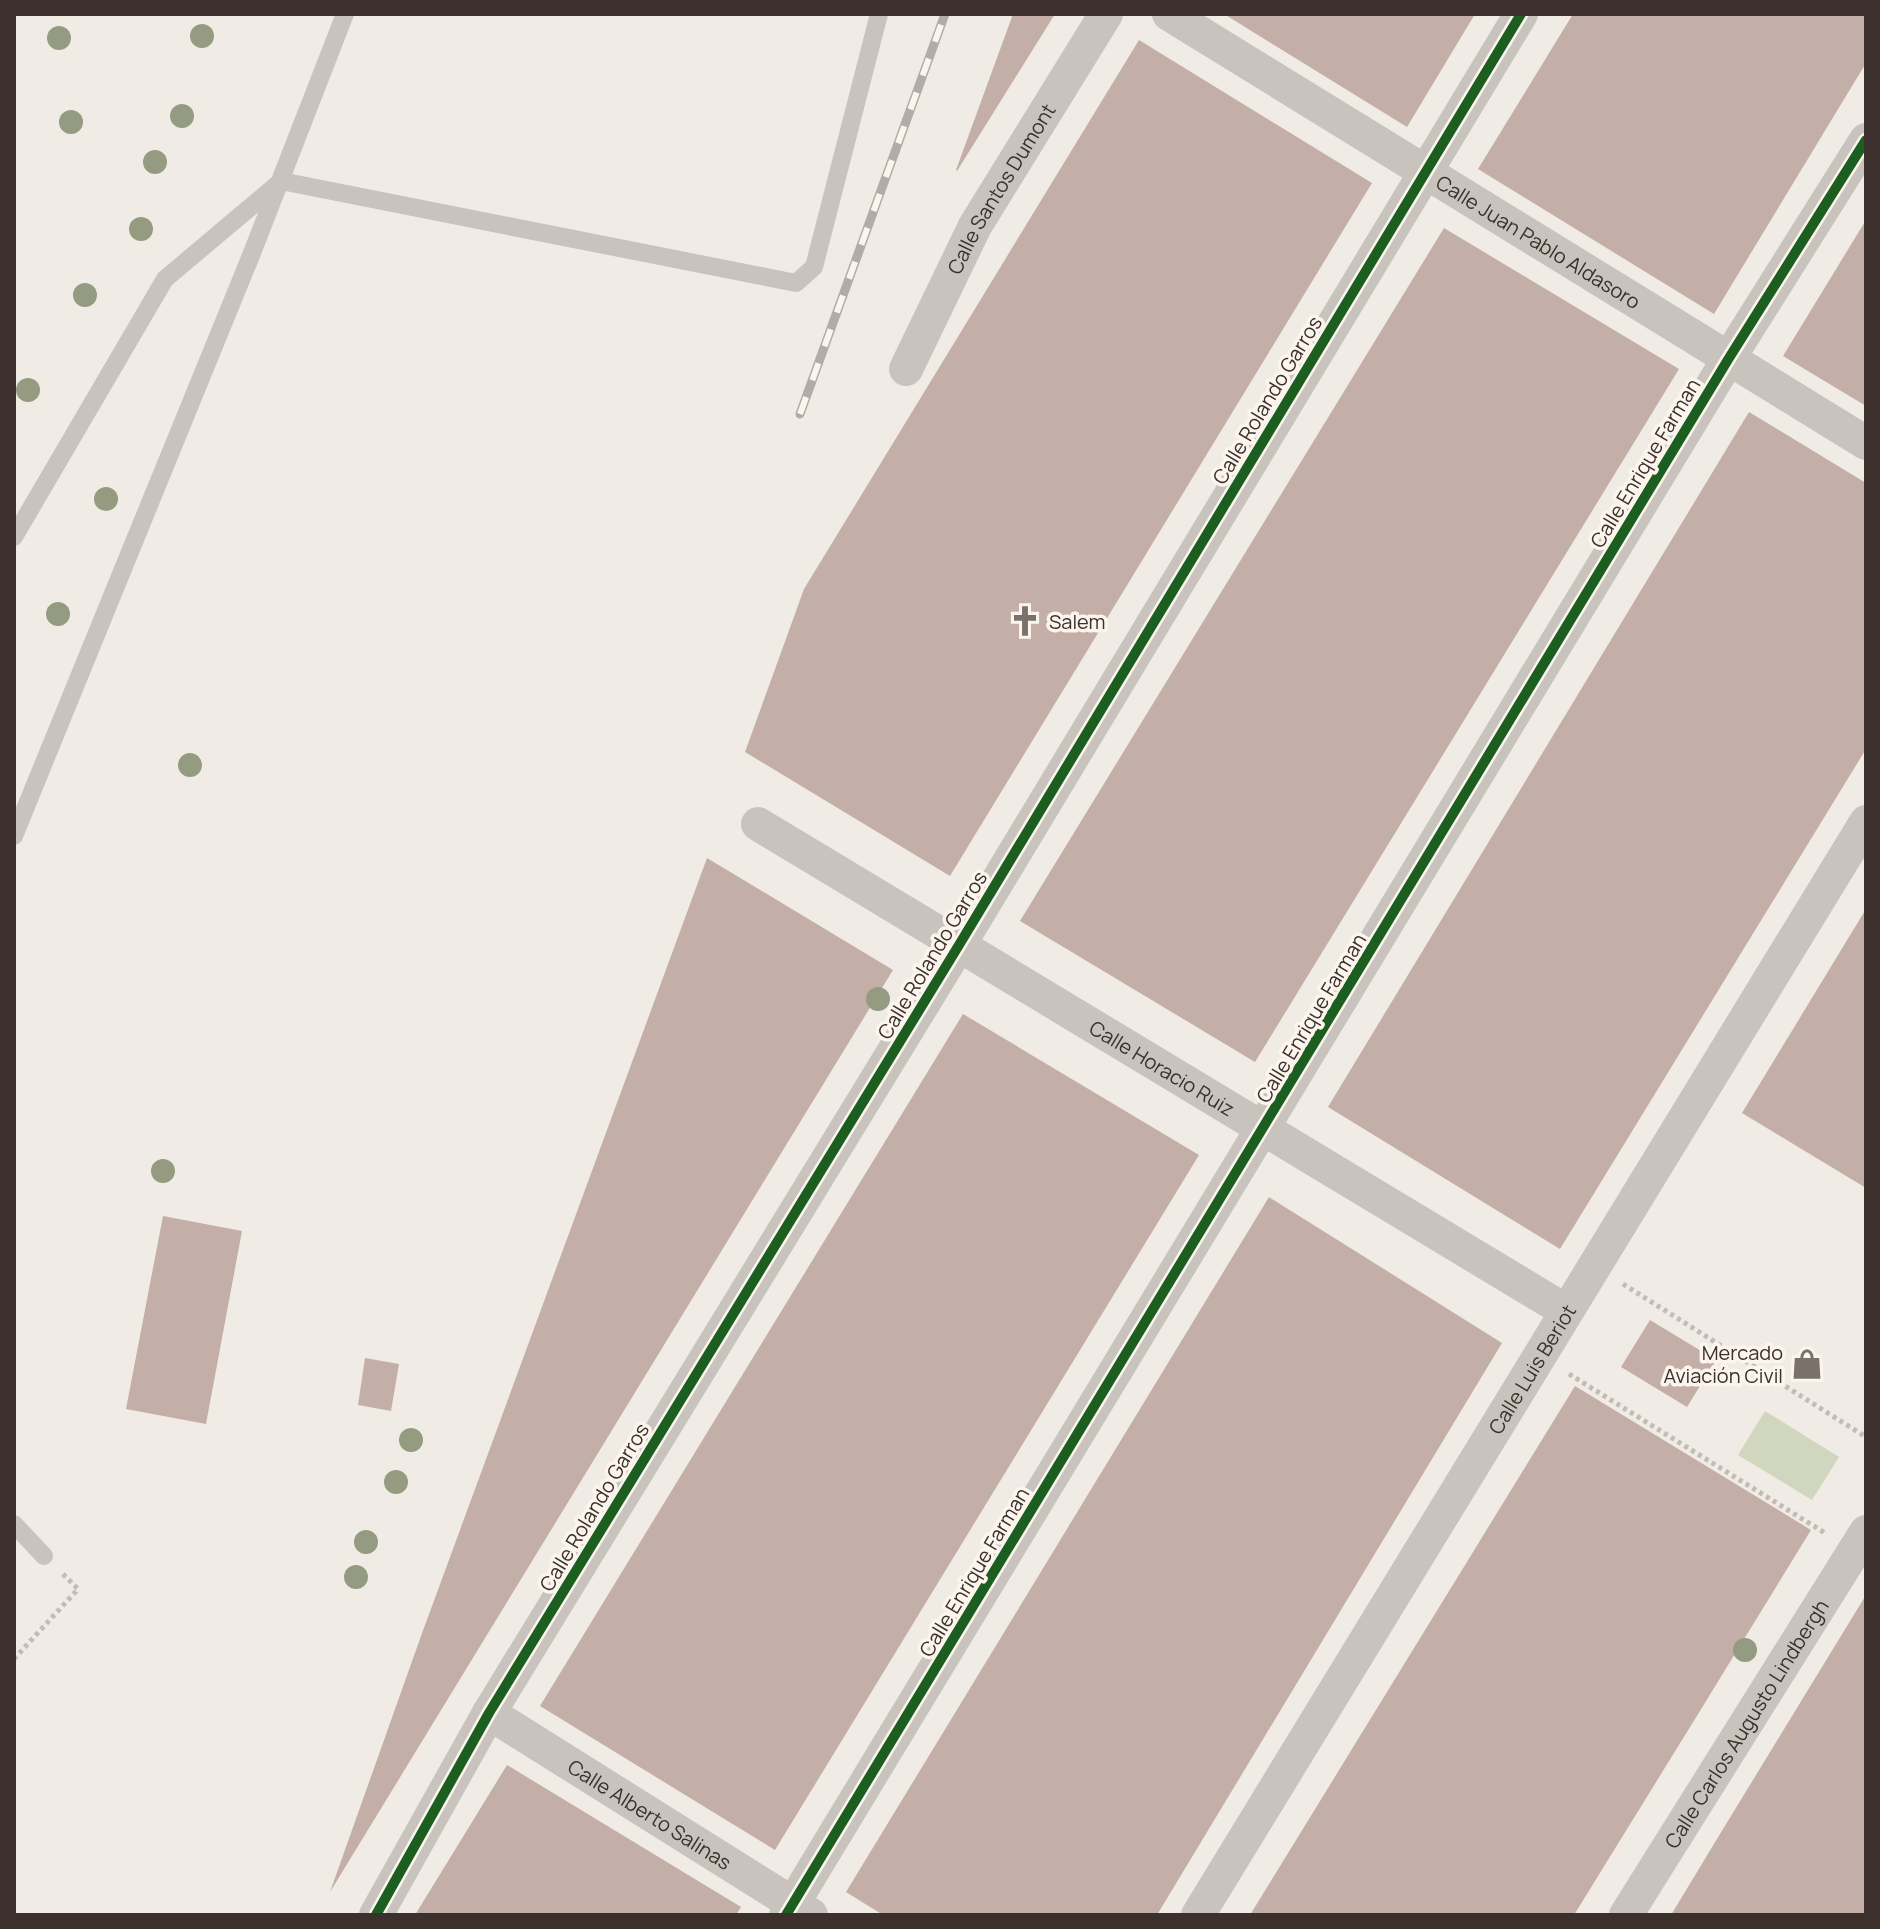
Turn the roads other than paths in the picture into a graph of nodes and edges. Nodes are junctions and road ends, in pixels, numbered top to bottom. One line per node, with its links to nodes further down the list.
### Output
1 (345, 14): 8 (lane)
2 (879, 14): 8 (lane)
3 (1106, 14): 10 (street, Calle Santos Dumont)
4 (1169, 14): 7 (street, Calle Juan Pablo Aldasoro)
5 (1521, 14): 7 (street, Calle Rolando Garros)
6 (1866, 140): 9 (street, Calle Enrique Farman)
7 (1425, 173): 9 (street, Calle Juan Pablo Aldasoro); 16 (street, Calle Rolando Garros)
8 (281, 181): 12 (lane); 15 (lane)
9 (1729, 358): 11 (street, Calle Juan Pablo Aldasoro); 17 (street, Calle Enrique Farman)
10 (906, 369)
11 (1866, 443)
12 (14, 537)
13 (1866, 822): 18 (street, Calle Luis Beriot)
14 (758, 824): 16 (street, Calle Horacio Ruiz)
15 (14, 836)
16 (959, 945): 17 (street, Calle Horacio Ruiz); 22 (street, Calle Rolando Garros)
17 (1264, 1130): 18 (street, Calle Horacio Ruiz); 23 (street, Calle Enrique Farman)
18 (1566, 1311): 25 (street, Calle Luis Beriot)
19 (14, 1524): 21 (lane)
20 (1860, 1541): 26 (street, Calle Carlos Augusto Lindbergh)
21 (44, 1556)
22 (489, 1713): 23 (street, Calle Alberto Salinas); 24 (street, Calle Rolando Garros)
23 (797, 1911)
24 (376, 1915)
25 (1198, 1915)
26 (1626, 1915)

